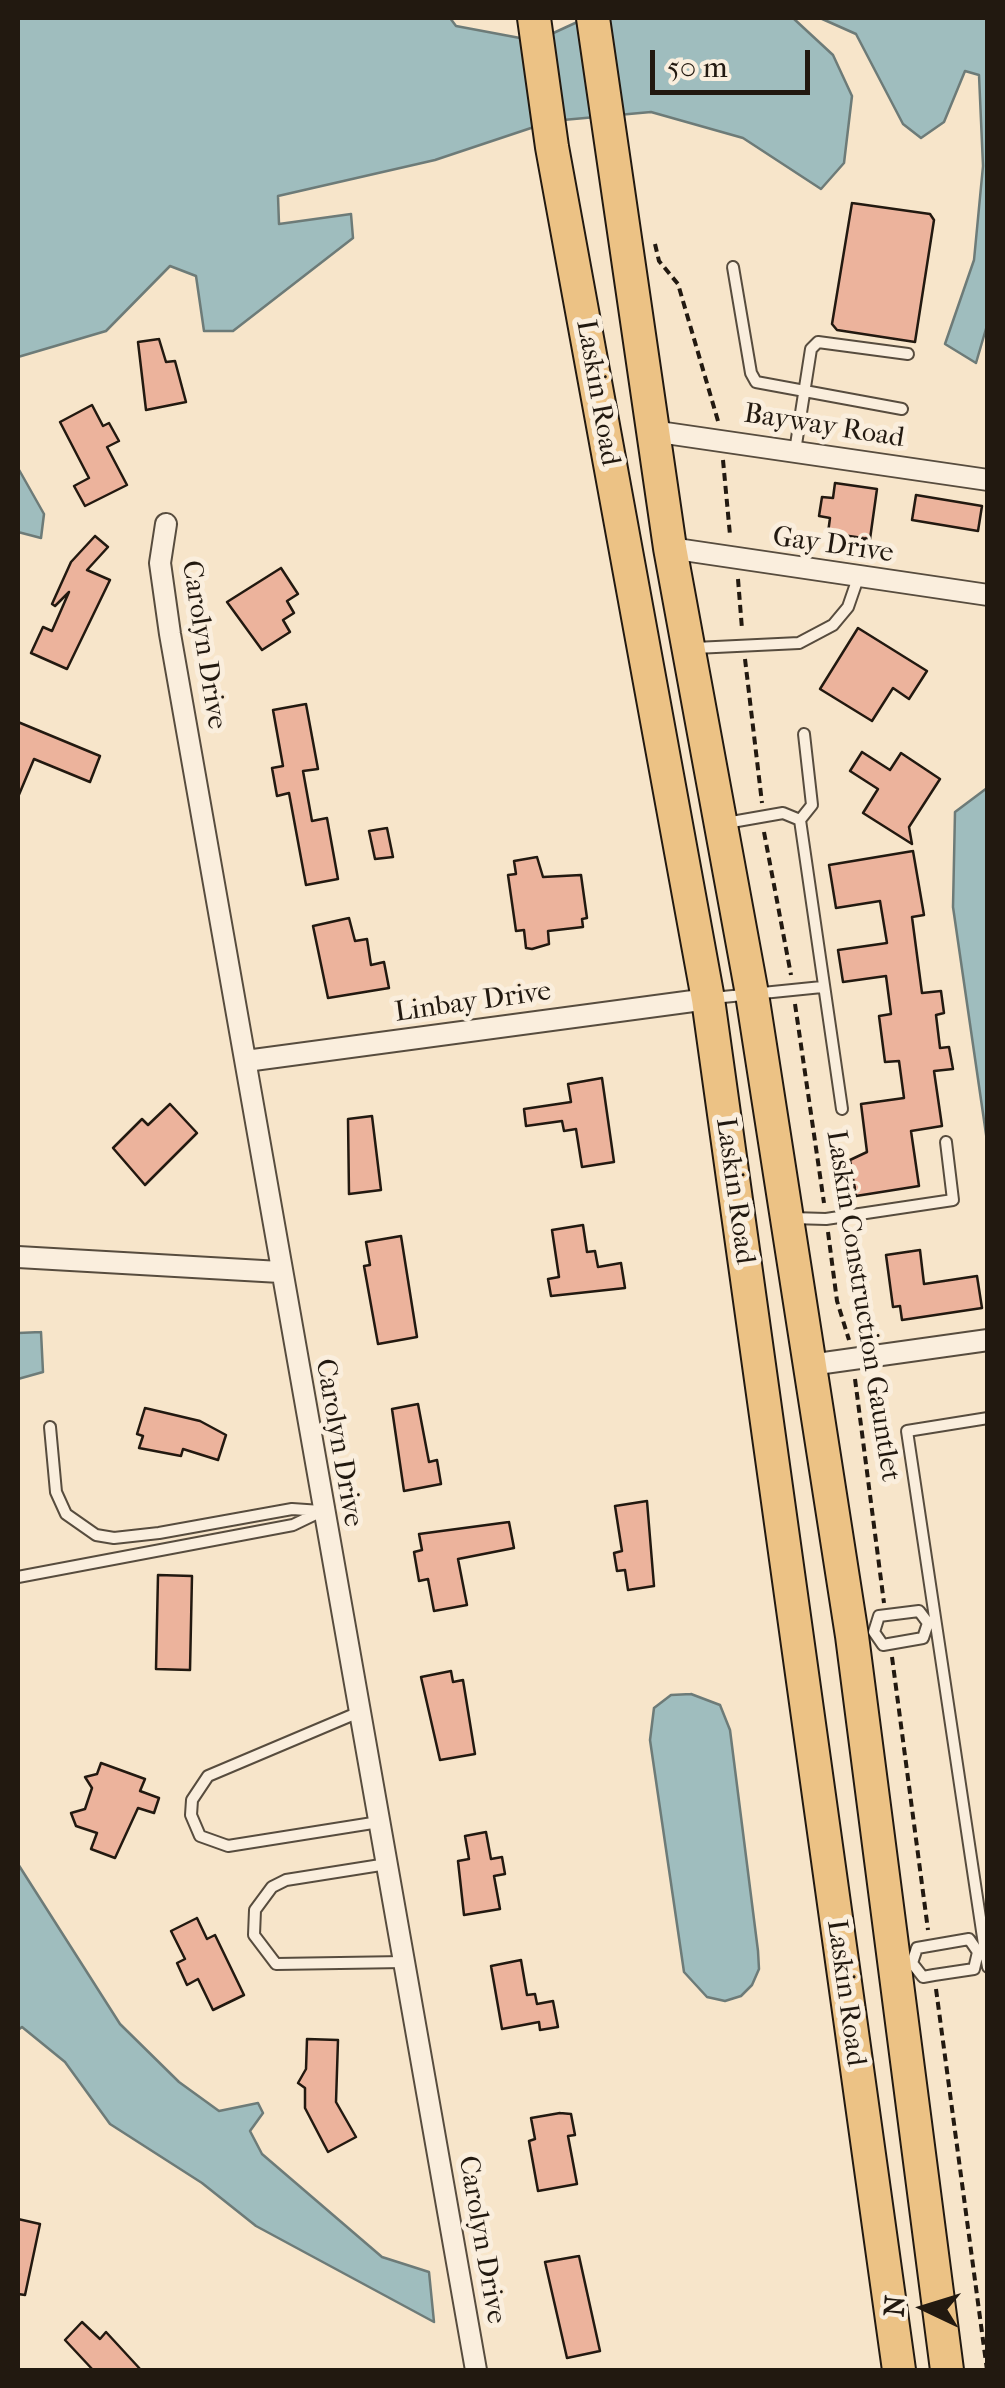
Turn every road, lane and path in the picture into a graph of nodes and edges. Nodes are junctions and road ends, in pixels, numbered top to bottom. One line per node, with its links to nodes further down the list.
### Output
1 (534, 18): 26 (main road, Laskin Road)
2 (594, 18): 8 (main road, Laskin Road)
3 (659, 262): 9 (path, Laskin Construction Gauntlet)
4 (733, 268): 6 (lane)
5 (908, 354): 6 (lane)
6 (804, 394): 7 (lane); 10 (lane)
7 (902, 409)
8 (652, 432): 9 (street, Bayway Road); 13 (main road, Laskin Road)
9 (721, 440): 10 (street, Bayway Road); 14 (path, Laskin Construction Gauntlet)
10 (795, 451): 11 (street, Bayway Road)
11 (988, 480)
12 (166, 524): 27 (street, Carolyn Drive)
13 (670, 548): 14 (street, Gay Drive); 18 (main road, Laskin Road)
14 (734, 558): 15 (street, Gay Drive); 17 (path, Laskin Construction Gauntlet)
15 (858, 578): 16 (street, Gay Drive); 17 (lane)
16 (988, 595)
17 (743, 645): 18 (lane); 20 (path, Laskin Construction Gauntlet)
18 (689, 648): 22 (main road, Laskin Road)
19 (804, 734): 21 (lane)
20 (762, 816): 21 (lane); 22 (lane); 24 (path, Laskin Construction Gauntlet)
21 (800, 820): 23 (lane)
22 (721, 824): 25 (main road, Laskin Road)
23 (822, 987): 24 (lane); 28 (lane)
24 (794, 991): 25 (lane); 31 (path, Laskin Construction Gauntlet)
25 (752, 994): 26 (lane); 30 (main road, Laskin Road)
26 (708, 999): 27 (street, Linbay Drive); 45 (main road, Laskin Road)
27 (246, 1062): 33 (street, Carolyn Drive)
28 (842, 1110)
29 (946, 1142): 31 (lane)
30 (786, 1218): 31 (lane); 36 (main road, Laskin Road)
31 (826, 1220): 35 (path, Laskin Construction Gauntlet)
32 (18, 1256): 33 (street)
33 (280, 1272): 39 (street, Carolyn Drive)
34 (988, 1340): 35 (street)
35 (853, 1359): 36 (street); 41 (path, Laskin Construction Gauntlet)
36 (810, 1365): 43 (main road, Laskin Road)
37 (988, 1418): 42 (lane)
38 (50, 1427): 39 (lane)
39 (321, 1511): 40 (lane); 46 (street, Carolyn Drive)
40 (18, 1577)
41 (886, 1615): 42 (lane); 43 (lane)
42 (932, 1622): 44 (lane); 50 (lane)
43 (863, 1634): 44 (lane); 45 (main road); 52 (main road, Laskin Road)
44 (890, 1644): 49 (path)
45 (797, 1646): 56 (main road, Laskin Road)
46 (358, 1713): 47 (street, Carolyn Drive); 47 (lane)
47 (379, 1822): 48 (street, Carolyn Drive)
48 (388, 1864): 51 (street, Carolyn Drive); 51 (lane)
49 (930, 1946): 50 (lane); 52 (lane)
50 (982, 1952): 53 (lane); 54 (lane)
51 (405, 1962): 55 (street, Carolyn Drive)
52 (904, 1964): 54 (lane); 57 (main road, Laskin Road)
53 (988, 1967)
54 (934, 1976): 58 (path)
55 (476, 2370)
56 (899, 2370)
57 (946, 2370)
58 (987, 2370)

